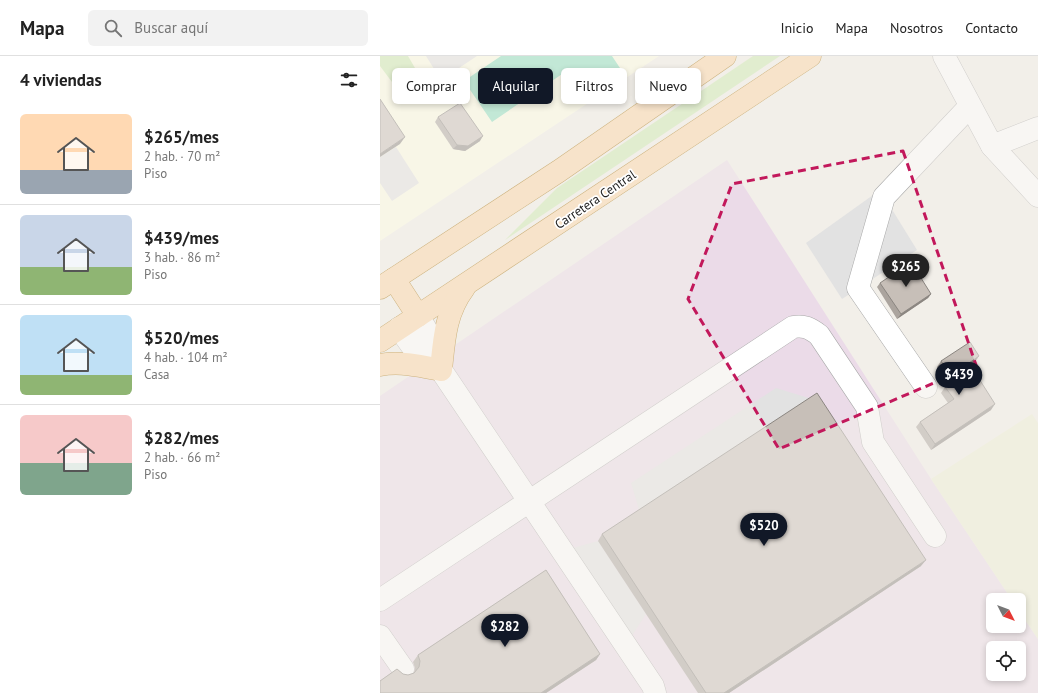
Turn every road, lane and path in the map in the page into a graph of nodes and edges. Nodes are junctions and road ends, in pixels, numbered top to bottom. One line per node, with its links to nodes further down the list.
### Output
1 (725, 56): 9 (main road)
2 (810, 56): 8 (main road, Carretera Central)
3 (944, 56): 4 (lane)
4 (970, 106): 6 (lane); 15 (lane)
5 (1038, 128): 6 (lane)
6 (992, 146): 7 (lane)
7 (1038, 196)
8 (474, 279): 10 (main road, Carretera Central); 14 (main road)
9 (387, 283): 10 (main road)
10 (418, 316): 11 (main road, Carretera Central); 14 (lane)
11 (399, 328): 12 (main road, Carretera Central); 14 (lane)
12 (380, 341)
13 (380, 365): 14 (main road)
14 (441, 370): 16 (lane)
15 (926, 387)
16 (529, 502): 17 (lane); 18 (lane); 21 (lane)
17 (935, 536)
18 (380, 600)
19 (380, 636): 20 (lane)
20 (403, 669)
21 (655, 693)

